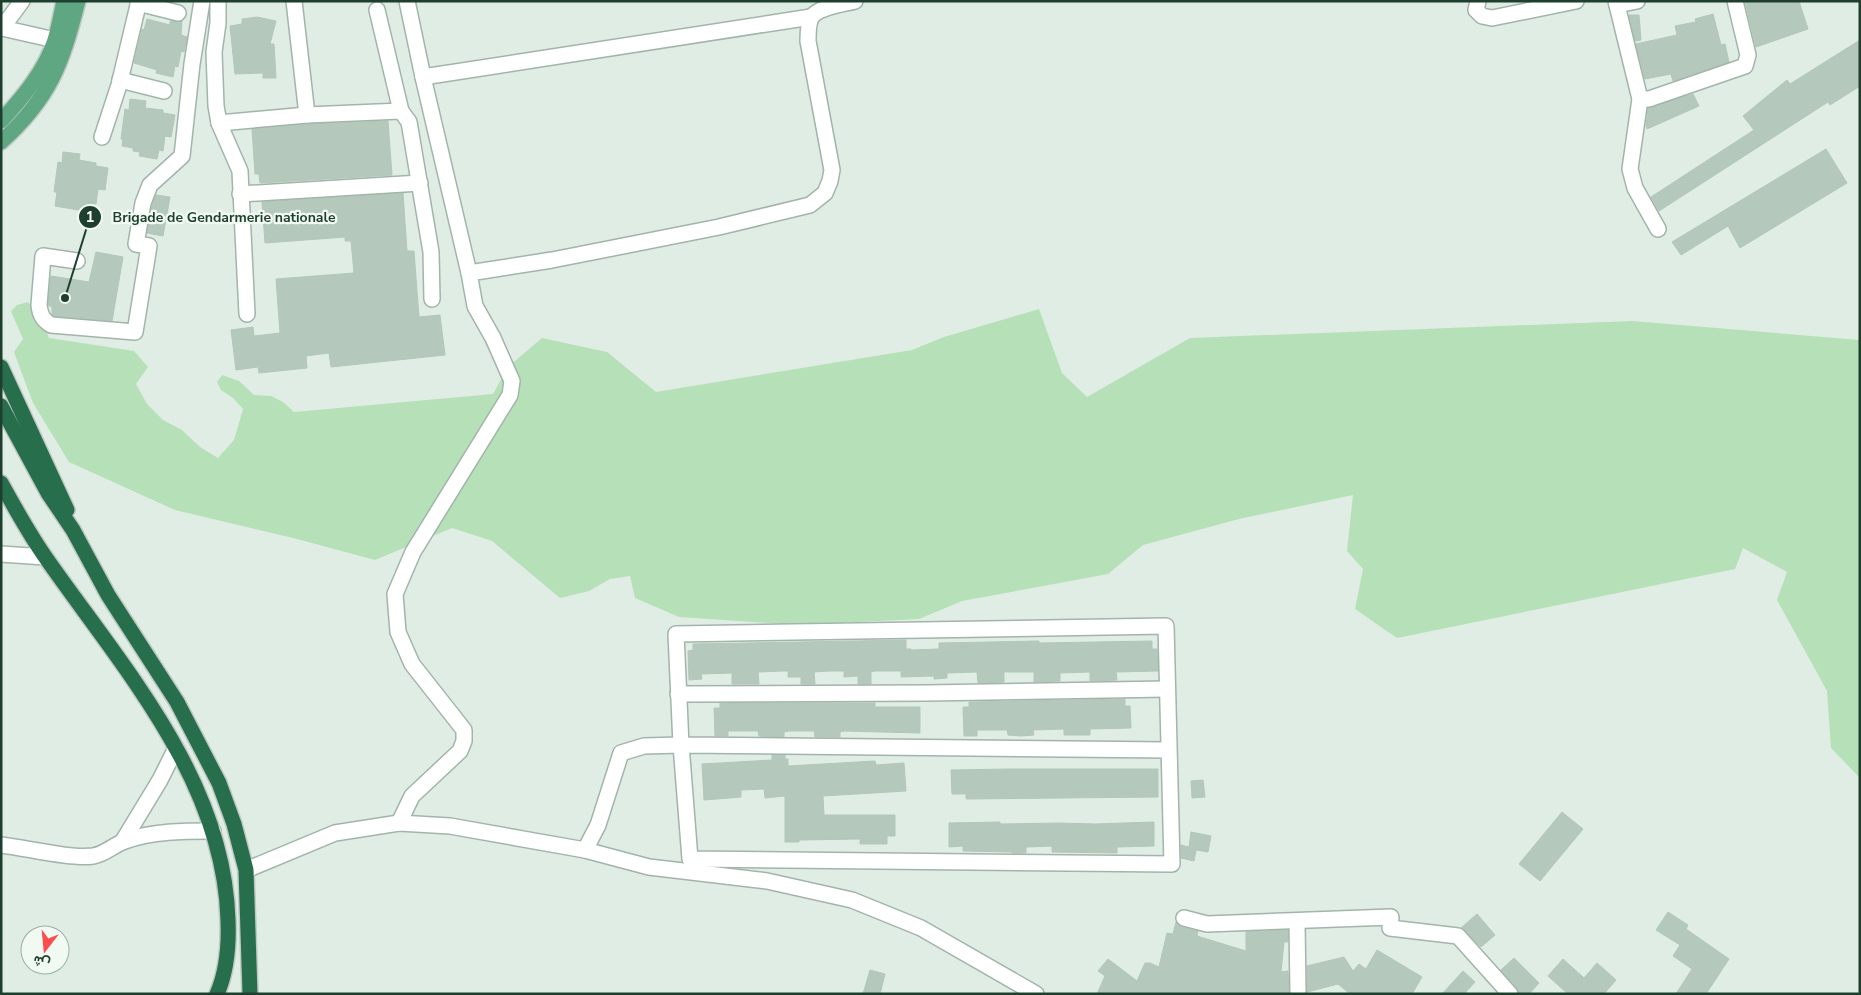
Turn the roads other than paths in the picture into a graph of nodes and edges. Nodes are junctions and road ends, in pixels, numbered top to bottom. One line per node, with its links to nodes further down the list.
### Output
1 (22, 1): 19 (street)
2 (64, 1): 20 (main road)
3 (78, 1): 29 (main road)
4 (202, 1): 36 (street)
5 (218, 1): 28 (street)
6 (294, 1): 26 (street)
7 (407, 1): 21 (street)
8 (855, 1): 18 (street)
9 (1478, 1): 10 (street)
10 (1576, 1)
11 (1637, 1): 14 (street)
12 (1735, 1): 24 (street)
13 (139, 2): 17 (street); 22 (street)
14 (1617, 3): 24 (street)
15 (1, 10): 19 (street)
16 (376, 10): 25 (street)
17 (178, 13)
18 (812, 17): 21 (street); 37 (street)
19 (1, 28): 20 (street)
20 (55, 40): 27 (main road)
21 (423, 77): 37 (street)
22 (120, 80): 23 (street); 30 (street)
23 (164, 91)
24 (1640, 98): 35 (street)
25 (401, 111): 26 (street); 33 (street)
26 (307, 115): 28 (street)
27 (1, 121)
28 (219, 123): 34 (street)
29 (18, 126): 31 (main road); 32 (main road)
30 (102, 137)
31 (1, 142)
32 (1, 148)
33 (420, 183): 34 (street); 38 (street)
34 (240, 194): 39 (street)
35 (1658, 229)
36 (77, 261)
37 (469, 273): 51 (street)
38 (432, 299)
39 (247, 314)
40 (1, 367): 43 (highway)
41 (1, 406): 43 (highway)
42 (1, 483): 45 (highway)
43 (73, 530): 56 (highway)
44 (1, 554): 45 (street)
45 (45, 557): 49 (highway)
46 (1167, 689): 47 (street); 47 (street); 50 (street)
47 (678, 694): 48 (street)
48 (680, 745): 50 (street); 50 (street); 55 (street)
49 (176, 748): 52 (highway); 53 (street)
50 (1168, 750)
51 (399, 822): 55 (street); 56 (street)
52 (213, 831): 53 (street); 60 (highway)
53 (124, 841): 54 (street)
54 (1, 845)
55 (585, 850): 65 (street)
56 (246, 870): 59 (highway)
57 (1184, 918): 58 (street)
58 (1297, 922): 66 (street); 67 (street)
59 (249, 931): 63 (highway); 64 (highway)
60 (224, 970): 61 (highway); 62 (highway)
61 (210, 994)
62 (217, 994)
63 (240, 994)
64 (250, 994)
65 (1036, 994)
66 (1298, 994)
67 (1510, 994)

